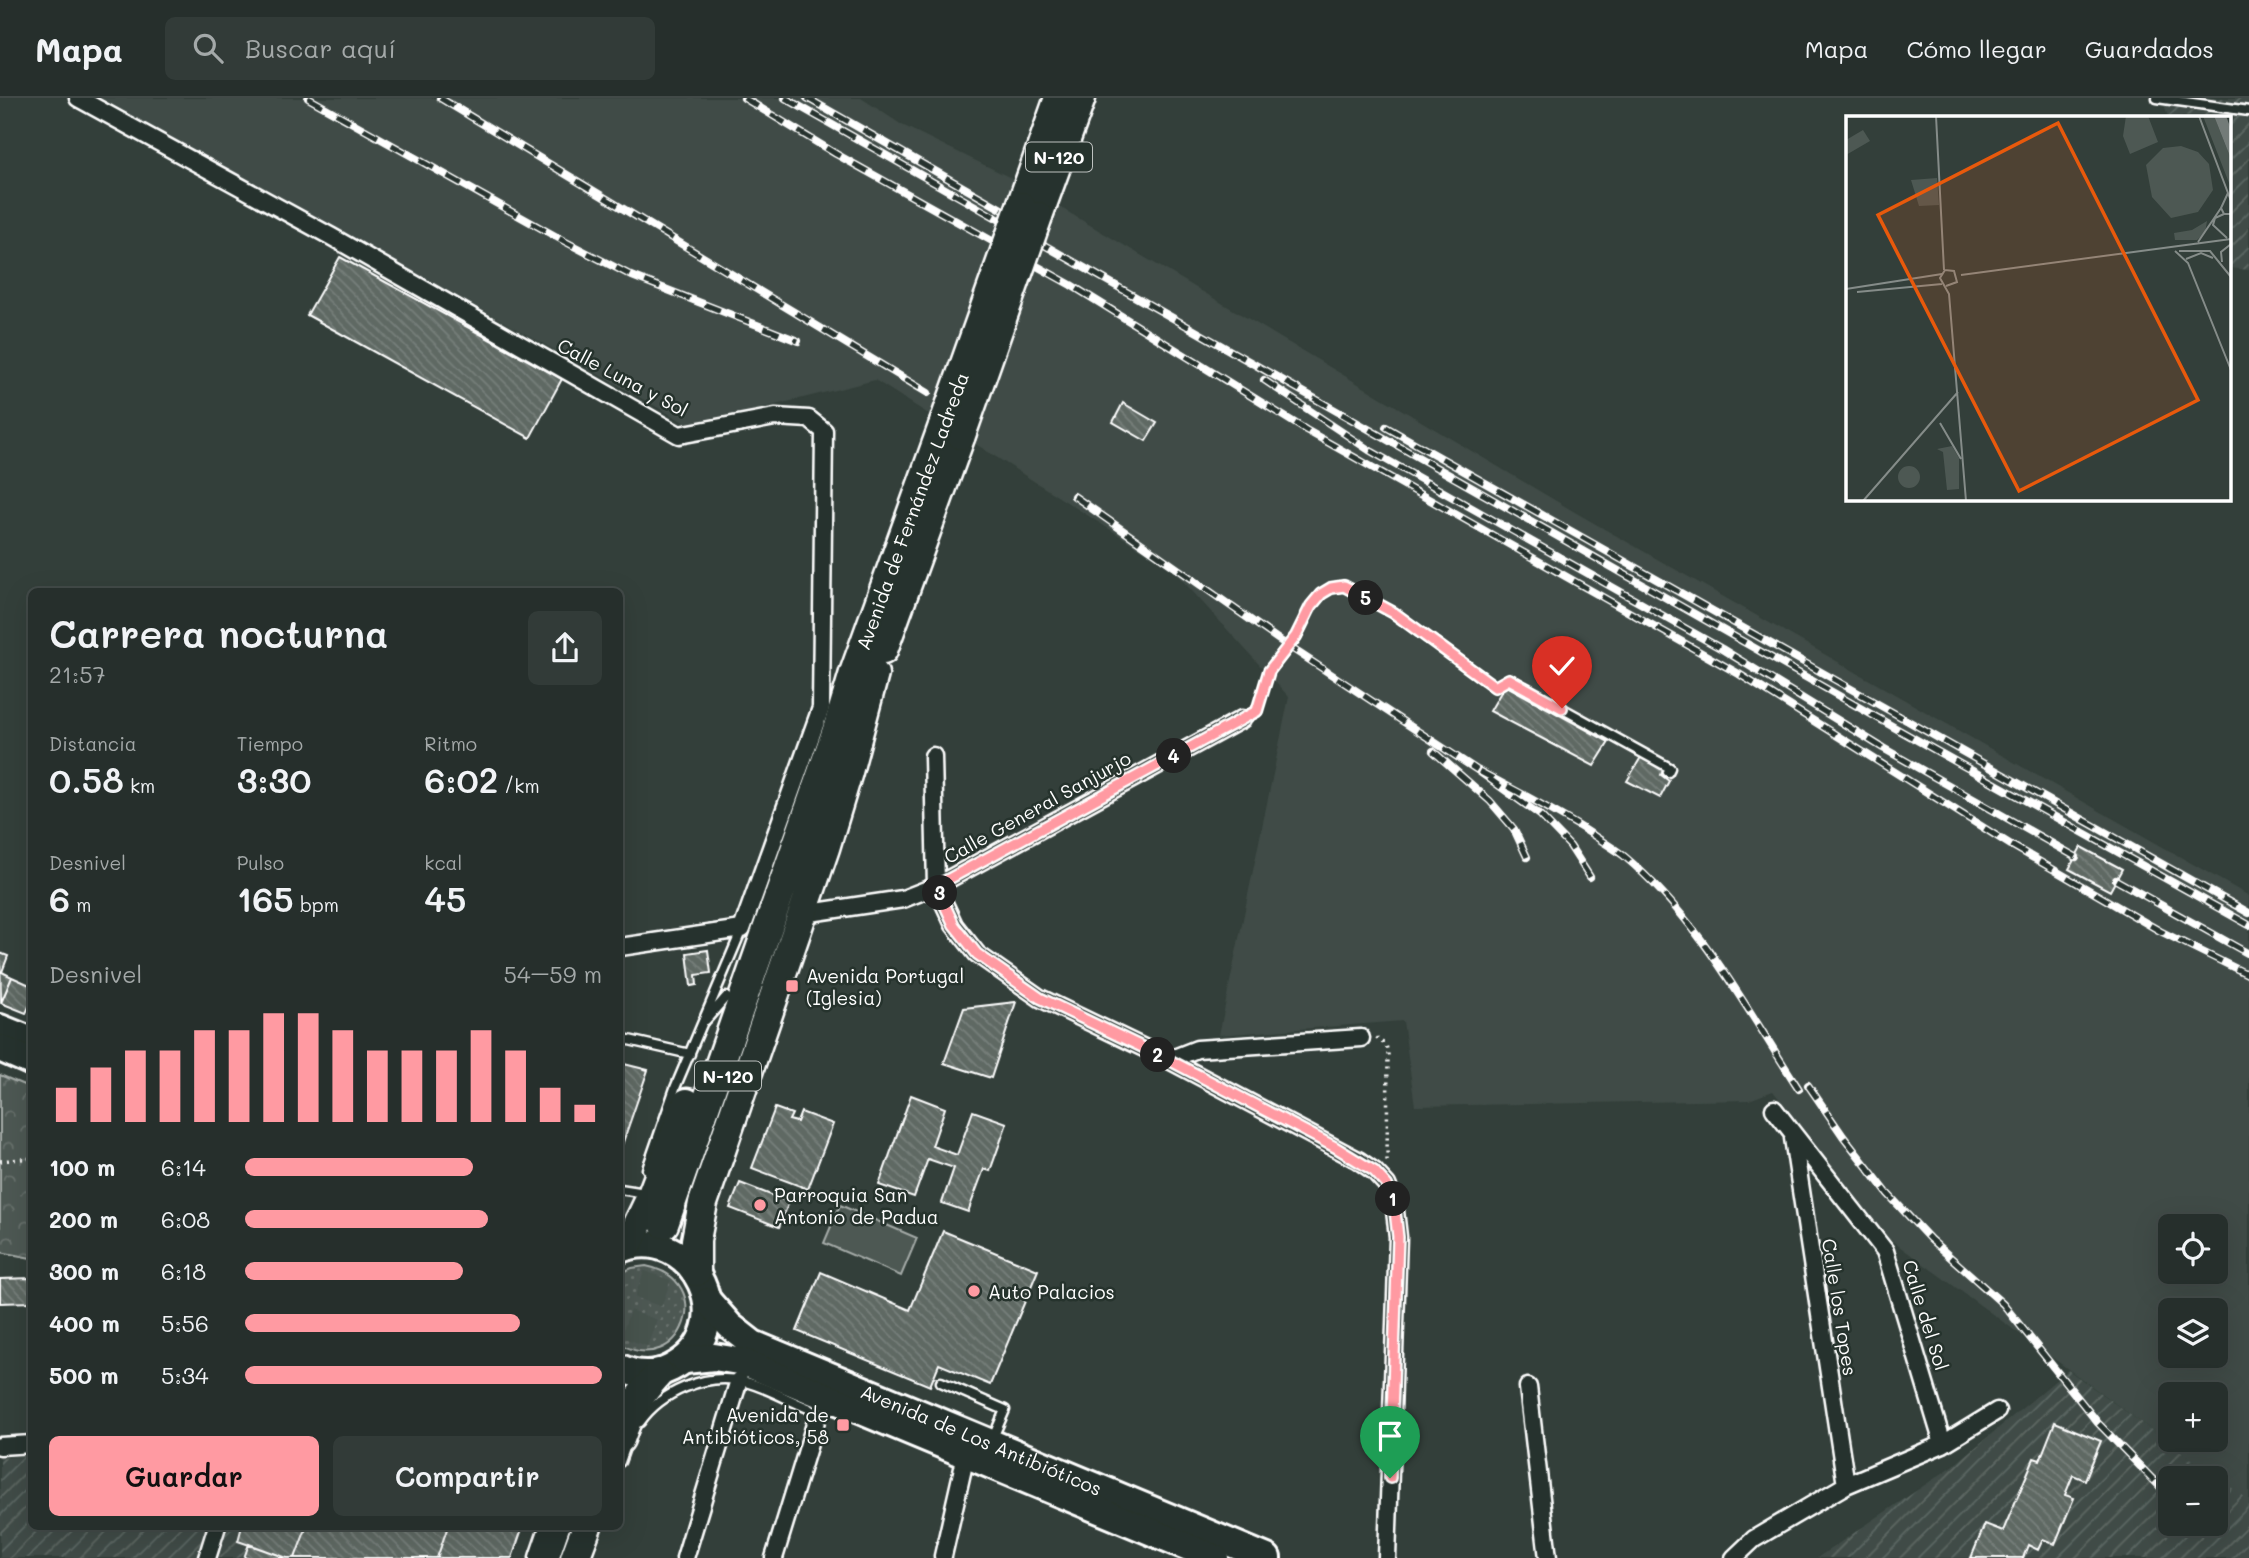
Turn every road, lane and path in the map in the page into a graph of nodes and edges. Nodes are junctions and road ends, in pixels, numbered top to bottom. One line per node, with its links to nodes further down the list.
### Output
1 (78, 98): 12 (street, Calle Luna y Sol)
2 (1059, 98): 6 (highway, Avenida de Fernández Ladreda / N-120)
3 (1081, 98): 6 (highway, Avenida de Fernández Ladreda / N-120)
4 (2157, 98): 5 (lane)
5 (2249, 111)
6 (1030, 211): 7 (highway, Avenida de Fernández Ladreda / N-120, bridge)
7 (864, 674): 12 (highway, Avenida de Fernández Ladreda / N-120); 14 (highway)
8 (1242, 719): 10 (lane); 11 (street, Calle General Sanjurjo)
9 (933, 756): 11 (street)
10 (1668, 772)
11 (936, 886): 12 (street, Calle General Sanjurjo); 23 (street)
12 (774, 923): 13 (street, Calle General Sanjurjo); 15 (lane); 30 (highway, N-120); 32 (highway)
13 (623, 947)
14 (726, 997): 15 (lane); 31 (highway)
15 (702, 1025): 21 (lane)
16 (0, 1028): 18 (main road)
17 (1361, 1038): 23 (street); 28 (path)
18 (28, 1039)
19 (623, 1039): 21 (lane)
20 (0, 1048): 22 (main road)
21 (690, 1054): 29 (lane)
22 (28, 1060)
23 (1169, 1060): 28 (street)
24 (1774, 1109): 25 (street, Calle del Sol)
25 (1793, 1136): 45 (street, Calle del Sol); 49 (street, Calle los Topes)
26 (28, 1158): 27 (path)
27 (0, 1161)
28 (1387, 1185): 67 (street)
29 (623, 1190)
30 (669, 1226)
31 (623, 1241): 32 (main road)
32 (696, 1272): 33 (main road)
33 (708, 1301): 34 (main road); 43 (main road, Avenida de Los Antibióticos)
34 (685, 1360): 36 (main road); 48 (main road, Avenida de Los Antibióticos)
35 (623, 1369): 36 (main road)
36 (659, 1373): 42 (highway)
37 (739, 1380): 41 (lane); 47 (lane); 63 (street)
38 (941, 1382): 43 (lane)
39 (1528, 1387): 68 (street)
40 (1997, 1411): 45 (street)
41 (816, 1421): 64 (street)
42 (623, 1431)
43 (990, 1443): 66 (main road, Avenida de Los Antibióticos)
44 (28, 1444): 46 (street)
45 (1943, 1444): 49 (street)
46 (0, 1446)
47 (623, 1455)
48 (966, 1455): 56 (street); 65 (main road, Avenida de Los Antibióticos)
49 (1846, 1485): 69 (street)
50 (216, 1530): 57 (street)
51 (538, 1530): 58 (highway)
52 (554, 1530): 59 (highway)
53 (568, 1530): 60 (highway)
54 (586, 1530): 61 (highway)
55 (594, 1530): 62 (lane)
56 (943, 1556)
57 (207, 1558)
58 (528, 1558)
59 (544, 1558)
60 (557, 1558)
61 (575, 1558)
62 (584, 1558)
63 (685, 1558)
64 (774, 1558)
65 (1215, 1558)
66 (1267, 1558)
67 (1387, 1558)
68 (1548, 1558)
69 (1734, 1558)

